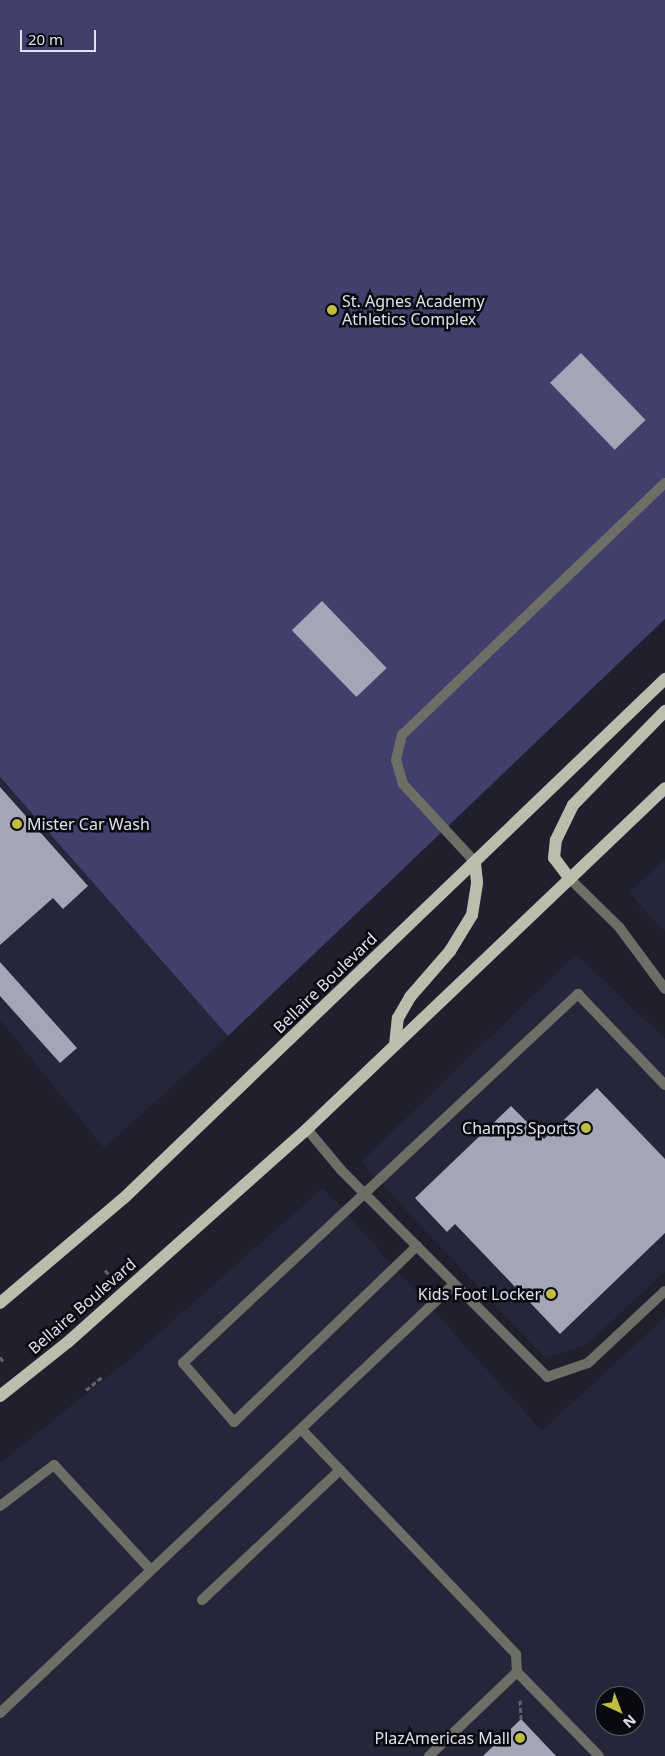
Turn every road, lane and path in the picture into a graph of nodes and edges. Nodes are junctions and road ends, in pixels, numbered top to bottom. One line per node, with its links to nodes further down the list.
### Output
1 (665, 483): 5 (street)
2 (665, 679): 5 (main road, Bellaire Boulevard)
3 (665, 711): 6 (main road)
4 (665, 788): 6 (main road, Bellaire Boulevard)
5 (474, 862): 8 (main road); 17 (main road, Bellaire Boulevard)
6 (570, 879): 7 (street); 8 (main road, Bellaire Boulevard)
7 (665, 989)
8 (395, 1045): 10 (main road, Bellaire Boulevard)
9 (665, 1085): 11 (street)
10 (307, 1128): 11 (street); 22 (main road, Bellaire Boulevard)
11 (364, 1193): 12 (street); 12 (street)
12 (417, 1246): 15 (street)
13 (105, 1270): 14 (path)
14 (110, 1276)
15 (454, 1285): 16 (street); 23 (street)
16 (665, 1291)
17 (0, 1304)
18 (0, 1357): 19 (path)
19 (3, 1361)
20 (102, 1377): 21 (path)
21 (86, 1390)
22 (0, 1396)
23 (301, 1429): 24 (street); 26 (street)
24 (340, 1470): 27 (street); 28 (street)
25 (0, 1506): 26 (street)
26 (150, 1569): 29 (street)
27 (202, 1600)
28 (517, 1672): 30 (street); 31 (street)
29 (0, 1712)
30 (429, 1756)
31 (598, 1756)

